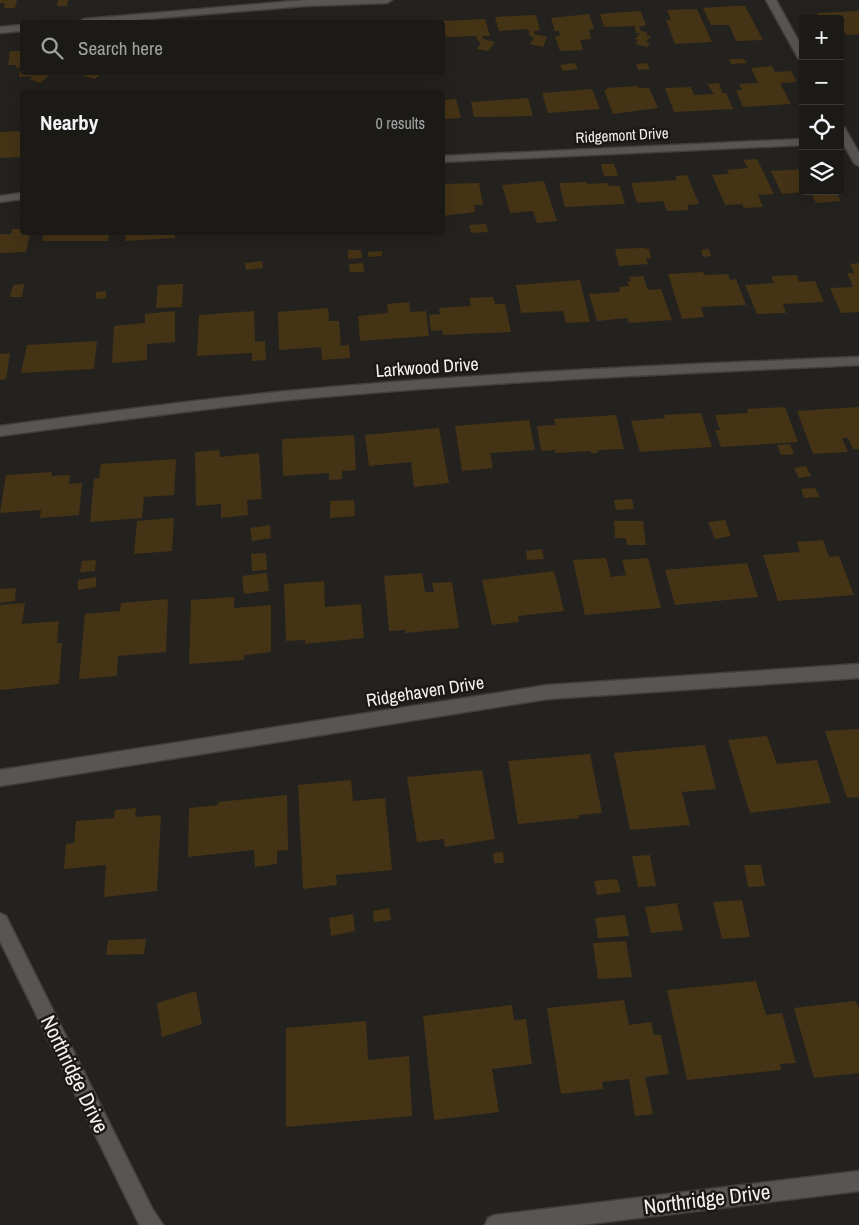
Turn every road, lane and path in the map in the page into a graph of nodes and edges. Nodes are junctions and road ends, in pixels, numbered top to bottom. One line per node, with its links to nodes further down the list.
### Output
1 (387, 0): 3 (street)
2 (771, 0): 6 (street)
3 (107, 20)
4 (20, 28): 5 (street)
5 (0, 30)
6 (799, 51)
7 (859, 139): 8 (street)
8 (844, 140): 11 (street)
9 (799, 142): 10 (street, Ridgemont Drive)
10 (445, 159)
11 (859, 163)
12 (20, 196): 13 (street)
13 (0, 199)
14 (859, 361): 15 (street, Larkwood Drive)
15 (0, 431)
16 (859, 671): 17 (street, Ridgehaven Drive)
17 (0, 778)
18 (0, 922): 20 (street, Northridge Drive)
19 (859, 1181): 21 (street, Northridge Drive)
20 (153, 1225)
21 (495, 1225)

